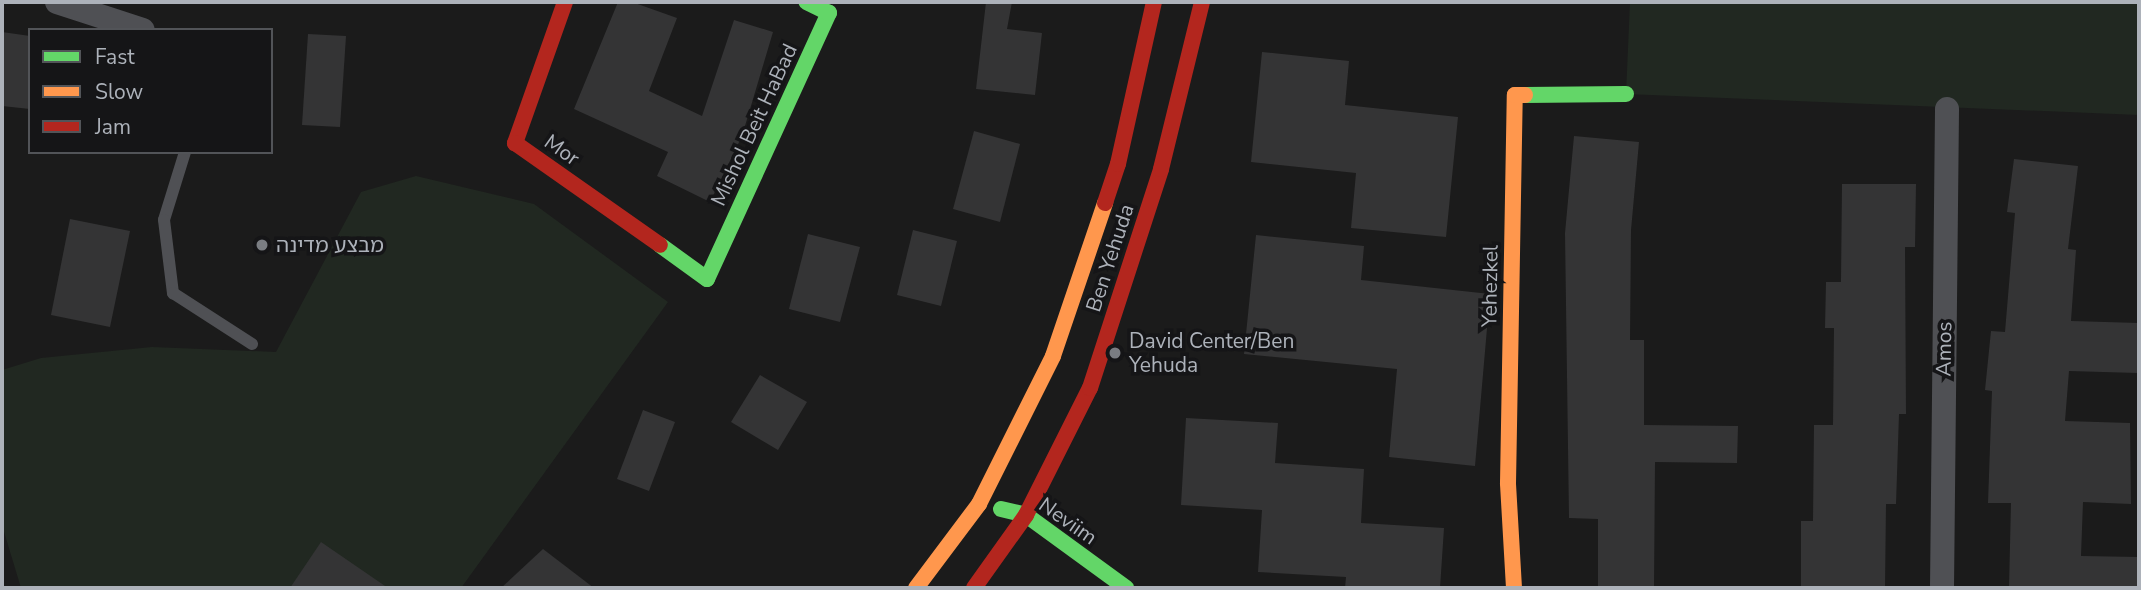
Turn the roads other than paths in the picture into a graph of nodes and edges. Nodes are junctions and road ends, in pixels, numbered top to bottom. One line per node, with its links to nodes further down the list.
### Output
1 (57, 2): 6 (street)
2 (565, 2): 10 (street, Mor)
3 (806, 2): 10 (street, Mishol Beit HaBad)
4 (1154, 2): 12 (street, Ben Yehuda)
5 (1202, 2): 13 (street, Ben Yehuda)
6 (137, 28)
7 (1626, 94): 17 (street, Yehezkel)
8 (1947, 110): 18 (street, Amos)
9 (184, 154): 11 (lane)
10 (707, 279)
11 (252, 344)
12 (979, 504): 13 (street, Neviim); 14 (street, Ben Yehuda)
13 (1026, 515): 15 (street, Ben Yehuda); 16 (street, Neviim)
14 (916, 588)
15 (974, 588)
16 (1126, 588)
17 (1514, 588)
18 (1942, 588)

